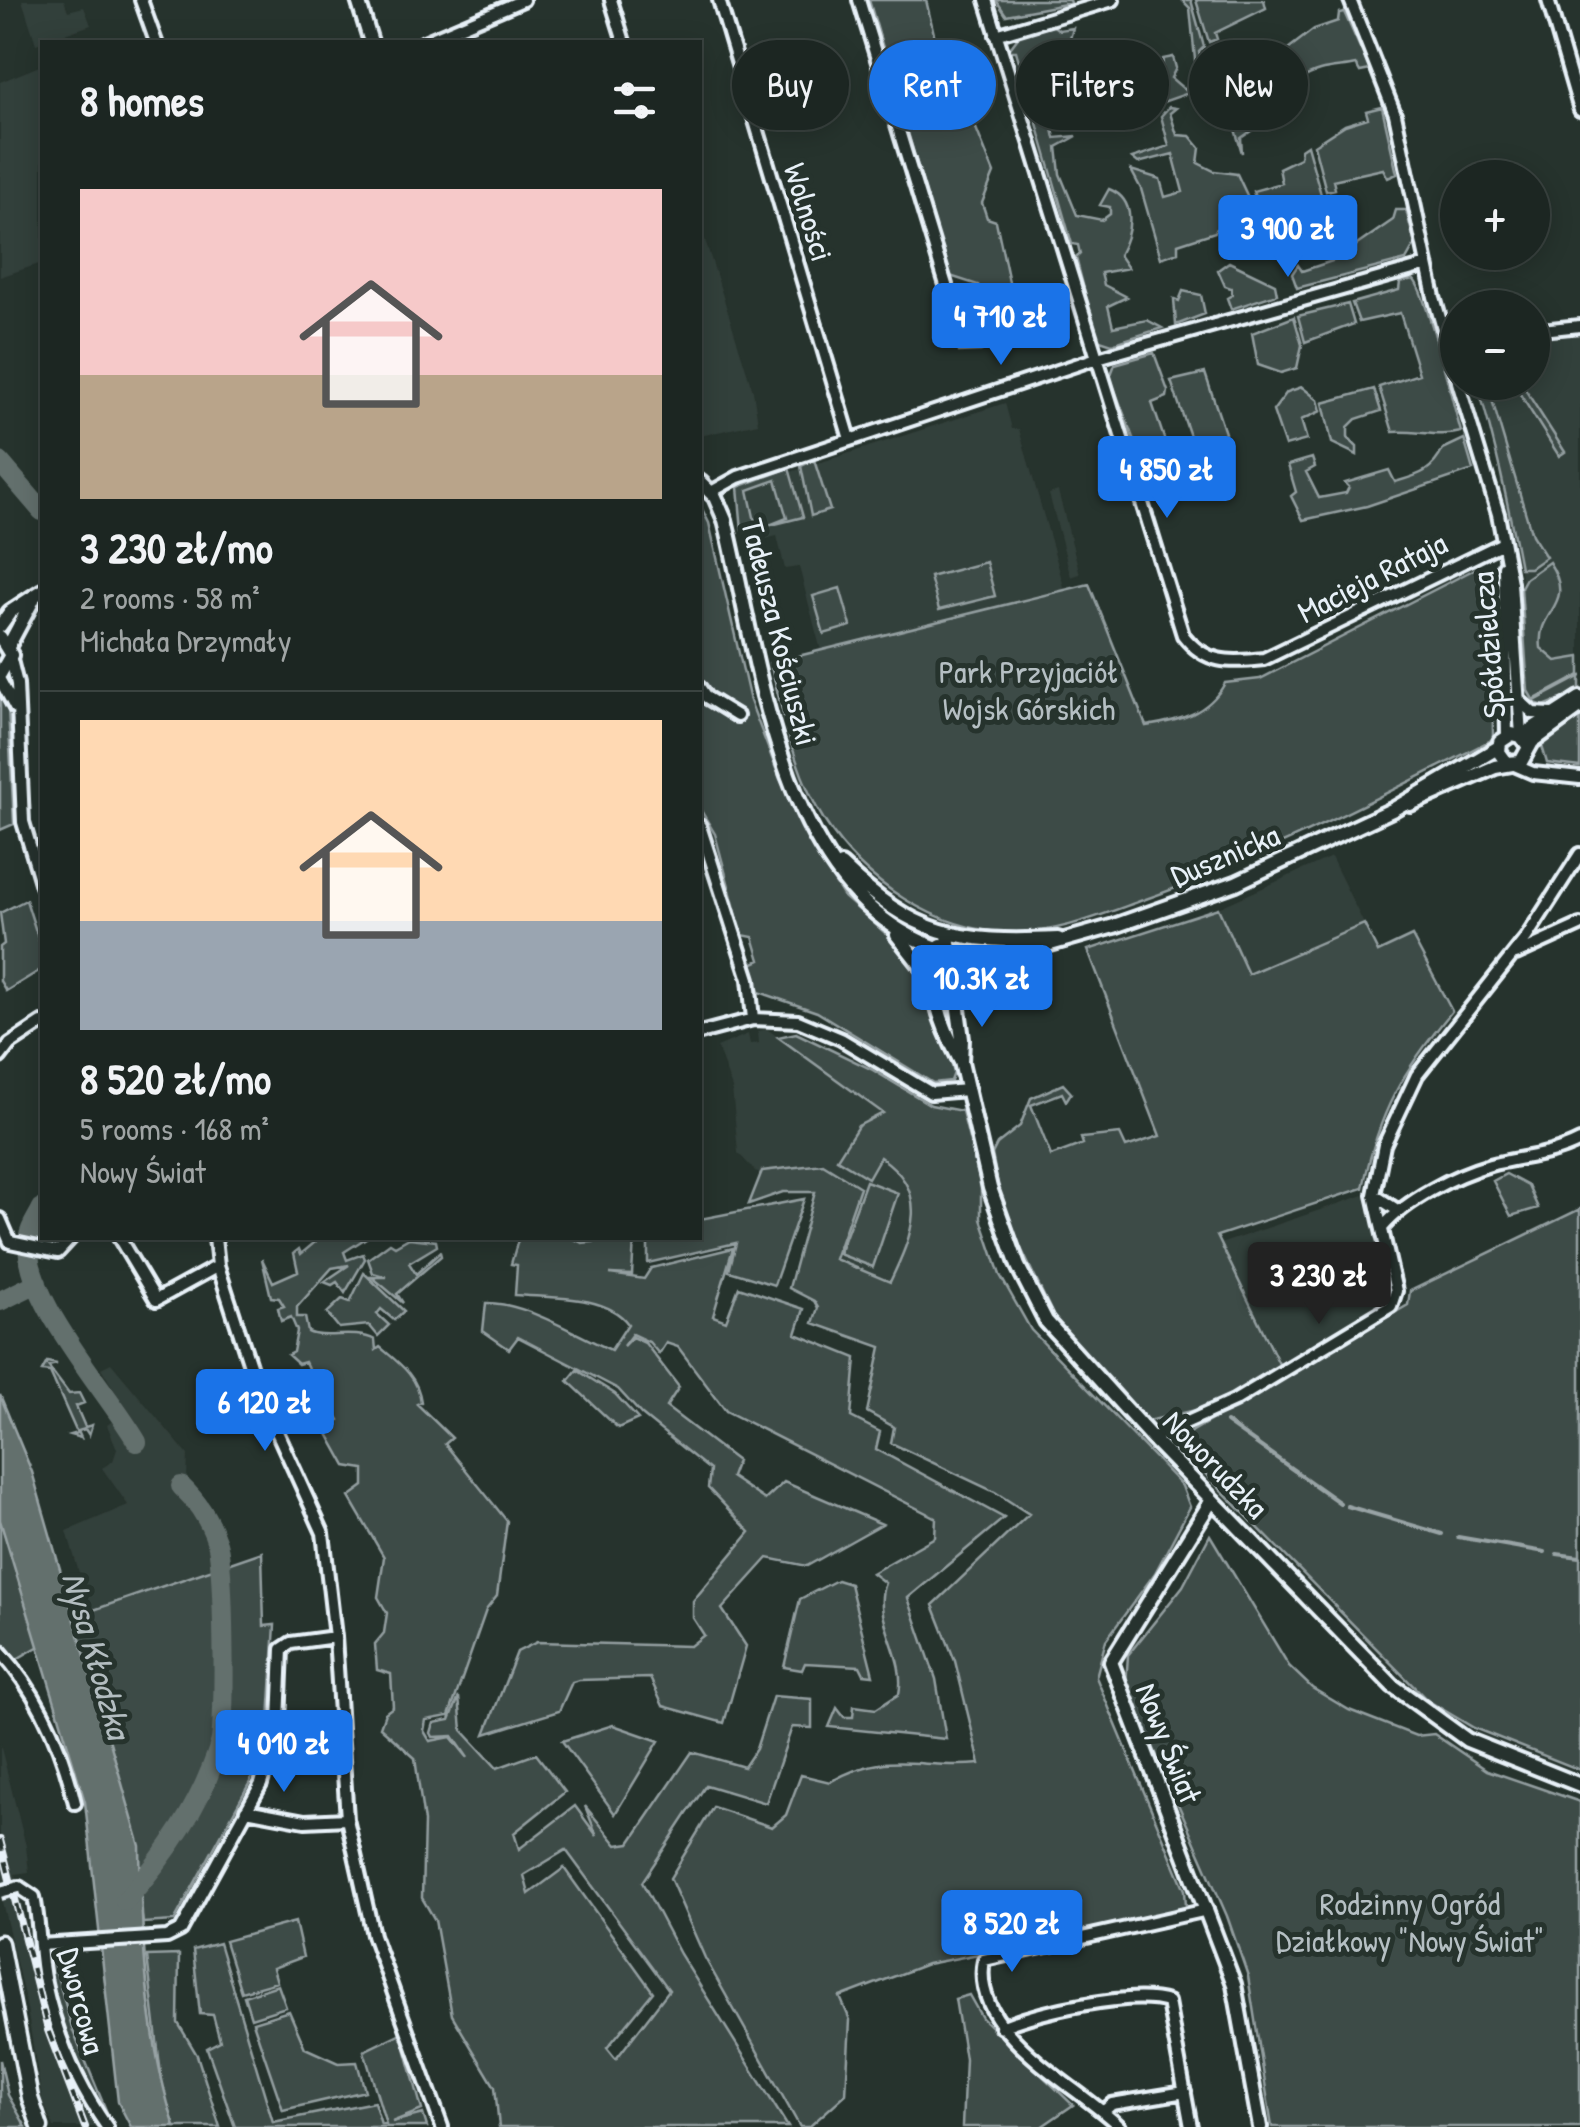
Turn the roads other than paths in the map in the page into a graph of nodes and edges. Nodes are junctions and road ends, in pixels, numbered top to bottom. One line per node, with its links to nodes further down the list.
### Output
1 (142, 0): 12 (street)
2 (358, 0): 13 (street)
3 (523, 0): 14 (street)
4 (612, 0): 15 (street)
5 (719, 0): 24 (street, Wolności)
6 (859, 0): 19 (street)
7 (986, 0): 11 (street)
8 (1113, 0): 11 (street)
9 (1350, 0): 17 (street, Spółdzielcza)
10 (1548, 0): 16 (street)
11 (996, 35): 22 (street)
12 (155, 40)
13 (370, 40)
14 (429, 40)
15 (623, 40)
16 (1580, 110)
17 (1427, 265): 18 (street, Spółdzielcza); 22 (street)
18 (1440, 305)
19 (953, 308)
20 (1580, 326): 21 (street)
21 (1550, 329)
22 (1094, 358): 24 (street); 27 (street, Macieja Rataja)
23 (1463, 400): 27 (street, Spółdzielcza)
24 (850, 440): 26 (street)
25 (702, 484): 26 (street, Tadeusza Kościuszki)
26 (711, 492): 46 (street, Tadeusza Kościuszki)
27 (1503, 546): 34 (street, Spółdzielcza); 40 (street, Spółdzielcza)
28 (38, 594): 29 (street); 30 (street)
29 (0, 626)
30 (4, 641): 31 (street)
31 (11, 660): 32 (street); 37 (street)
32 (0, 677): 37 (street)
33 (702, 694): 39 (street)
34 (1519, 698): 38 (street); 40 (street, Spółdzielcza)
35 (1580, 698): 38 (street, Dusznicka)
36 (1580, 707): 40 (street, Dusznicka)
37 (16, 708): 48 (street)
38 (1554, 714): 40 (street, Dusznicka)
39 (737, 716)
40 (1517, 744): 41 (street); 41 (street, Dusznicka); 42 (street); 44 (street, Dusznicka)
41 (1512, 764): 42 (street); 44 (street, Dusznicka)
42 (1558, 776): 43 (street)
43 (1580, 778)
44 (1394, 809): 52 (street, Dusznicka)
45 (702, 832): 58 (street)
46 (829, 852): 49 (street, Tadeusza Kościuszki); 51 (street, Tadeusza Kościuszki)
47 (1580, 854): 54 (street)
48 (40, 879)
49 (884, 923): 53 (street, Tadeusza Kościuszki); 56 (street)
50 (1580, 924): 54 (street)
51 (948, 935): 52 (street, Dusznicka); 53 (street, Noworudzka)
52 (1072, 938): 55 (street, Dusznicka)
53 (944, 951): 55 (street, Dusznicka); 56 (street, Noworudzka); 57 (street, Noworudzka)
54 (1510, 956): 65 (street)
55 (996, 958): 57 (street)
56 (933, 982): 62 (street, Noworudzka)
57 (956, 999): 62 (street, Noworudzka)
58 (753, 1019): 60 (street); 63 (street)
59 (40, 1024): 61 (street)
60 (702, 1033)
61 (0, 1056)
62 (961, 1062): 63 (street, Noworudzka)
63 (967, 1090): 73 (street, Noworudzka)
64 (1580, 1141): 66 (street)
65 (1374, 1195): 66 (street); 68 (street)
66 (1397, 1210): 68 (street)
67 (0, 1220): 69 (street)
68 (1383, 1227): 73 (street)
69 (69, 1240)
70 (120, 1240): 72 (street)
71 (214, 1240): 72 (street)
72 (218, 1266): 75 (street)
73 (1152, 1438): 74 (street, Noworudzka)
74 (1212, 1500): 77 (street, Noworudzka); 82 (street, Nowy Świat)
75 (335, 1637): 79 (street); 80 (street)
76 (0, 1650): 78 (street)
77 (1580, 1785)
78 (75, 1803)
79 (246, 1810): 80 (street); 84 (street)
80 (346, 1819): 90 (street)
81 (0, 1892): 84 (street, Dworcowa, bridge)
82 (1207, 1910): 85 (street); 93 (street, Nowy Świat)
83 (0, 1944): 88 (main road)
84 (40, 1945): 89 (street, Dworcowa)
85 (1002, 2026): 86 (street); 87 (street)
86 (1186, 2092): 87 (street); 92 (street)
87 (1104, 2110): 91 (street)
88 (40, 2127)
89 (107, 2127)
90 (442, 2127)
91 (1120, 2127)
92 (1191, 2127)
93 (1260, 2127)

